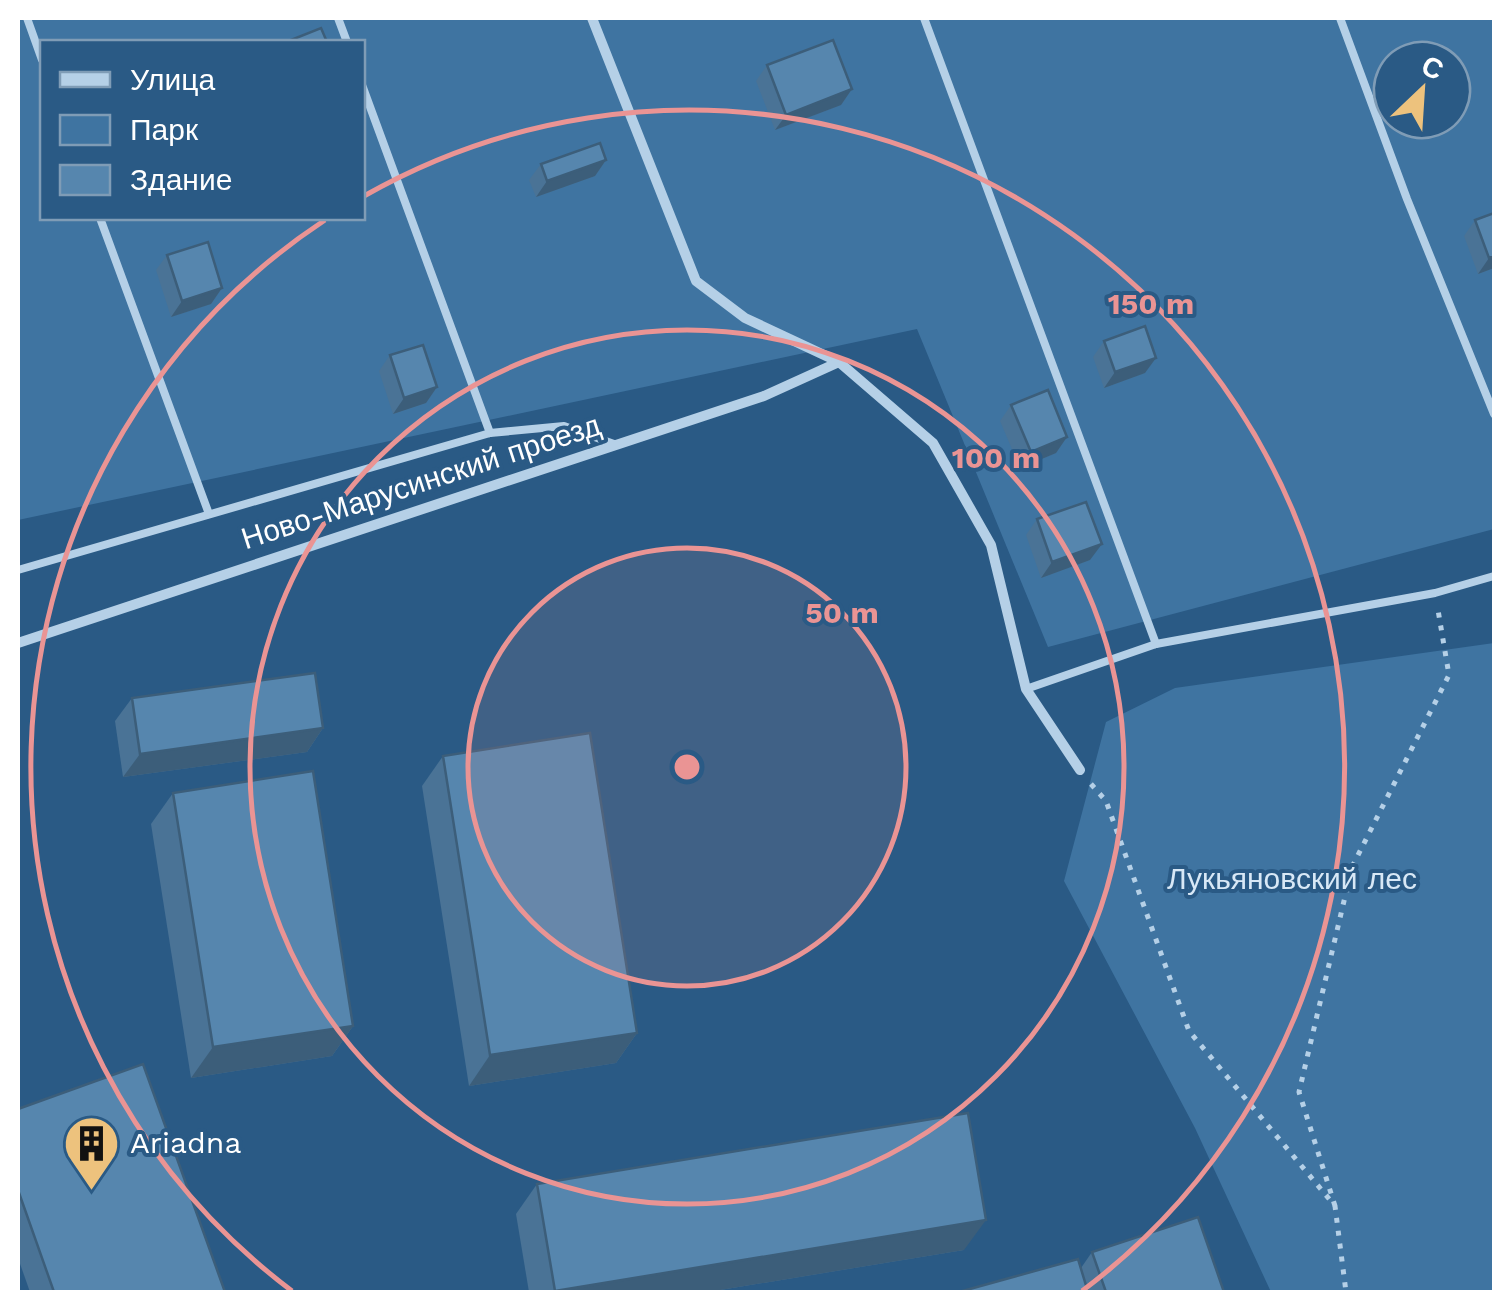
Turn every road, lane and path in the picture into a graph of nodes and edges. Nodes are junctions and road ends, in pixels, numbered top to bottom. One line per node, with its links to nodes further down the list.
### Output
1 (27, 18): 5 (lane)
2 (592, 18): 8 (street)
3 (924, 18): 17 (lane)
4 (1340, 18): 9 (lane)
5 (40, 54)
6 (365, 93): 10 (lane)
7 (101, 220): 12 (lane)
8 (838, 362): 11 (street, Ново-Марусинский проезд); 18 (street)
9 (1494, 414)
10 (490, 433): 11 (lane); 12 (lane)
11 (614, 444): 16 (street, Ново-Марусинский проезд)
12 (209, 514): 13 (lane)
13 (18, 570)
14 (1494, 576): 15 (lane)
15 (1434, 593): 17 (lane); 20 (path)
16 (18, 643)
17 (1156, 644): 18 (lane)
18 (1026, 690): 19 (street)
19 (1080, 770): 20 (path)
20 (1335, 1206): 21 (path)
21 (1346, 1292)

